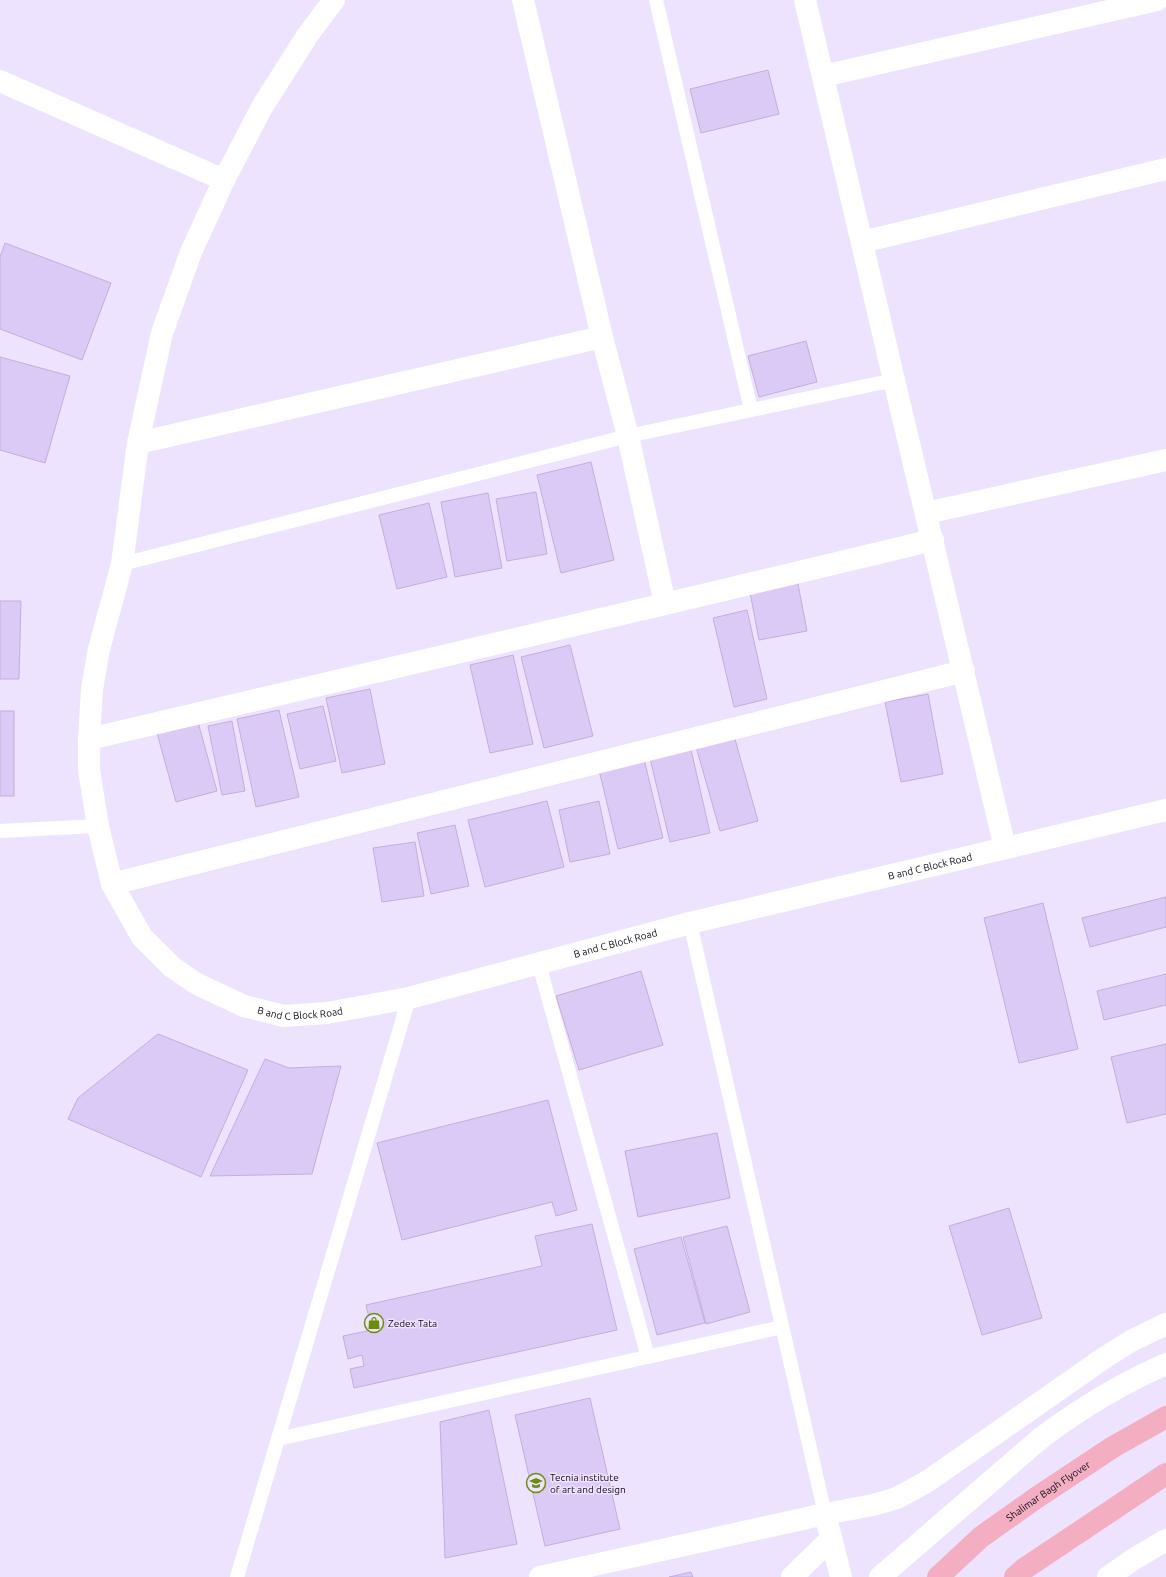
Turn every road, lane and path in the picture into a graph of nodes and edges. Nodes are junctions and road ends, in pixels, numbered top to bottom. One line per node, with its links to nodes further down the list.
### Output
1 (334, 0): 9 (street, B and C Block Road)
2 (523, 0): 11 (street)
3 (656, 0): 13 (lane)
4 (805, 0): 6 (street)
5 (1158, 0): 6 (street)
6 (823, 76): 10 (street)
7 (0, 81): 9 (street)
8 (1166, 169): 10 (street)
9 (224, 180): 15 (street, B and C Block Road)
10 (862, 242): 12 (street)
11 (602, 337): 14 (street); 15 (street)
12 (894, 380): 13 (lane); 17 (street)
13 (750, 410): 14 (lane)
14 (628, 436): 19 (lane); 20 (street)
15 (138, 443): 19 (street, B and C Block Road)
16 (1166, 460): 17 (street)
17 (926, 513): 18 (street)
18 (933, 540): 20 (street); 21 (street)
19 (122, 564): 22 (street, B and C Block Road)
20 (666, 604): 22 (street)
21 (964, 672): 26 (street); 27 (street)
22 (89, 739): 24 (street, B and C Block Road)
23 (1166, 810): 26 (street, B and C Block Road)
24 (98, 826): 25 (lane); 27 (street, B and C Block Road)
25 (0, 831)
26 (1005, 848): 28 (street, B and C Block Road)
27 (112, 884): 30 (street, B and C Block Road)
28 (690, 923): 29 (street, B and C Block Road); 32 (lane)
29 (539, 964): 30 (street, B and C Block Road); 33 (lane)
30 (409, 998): 36 (lane)
31 (1166, 1324): 38 (street)
32 (782, 1327): 33 (lane); 38 (lane)
33 (648, 1357): 36 (lane)
34 (1166, 1364): 45 (street)
35 (1166, 1417): 46 (main road, Shalimar Bagh Flyover)
36 (278, 1439): 41 (lane)
37 (1166, 1474): 47 (main road)
38 (825, 1514): 39 (street); 42 (street)
39 (831, 1539): 43 (street); 44 (street)
40 (1166, 1540): 48 (street)
41 (237, 1577)
42 (540, 1577)
43 (792, 1577)
44 (841, 1577)
45 (880, 1577)
46 (938, 1577)
47 (1015, 1577)
48 (1108, 1577)

